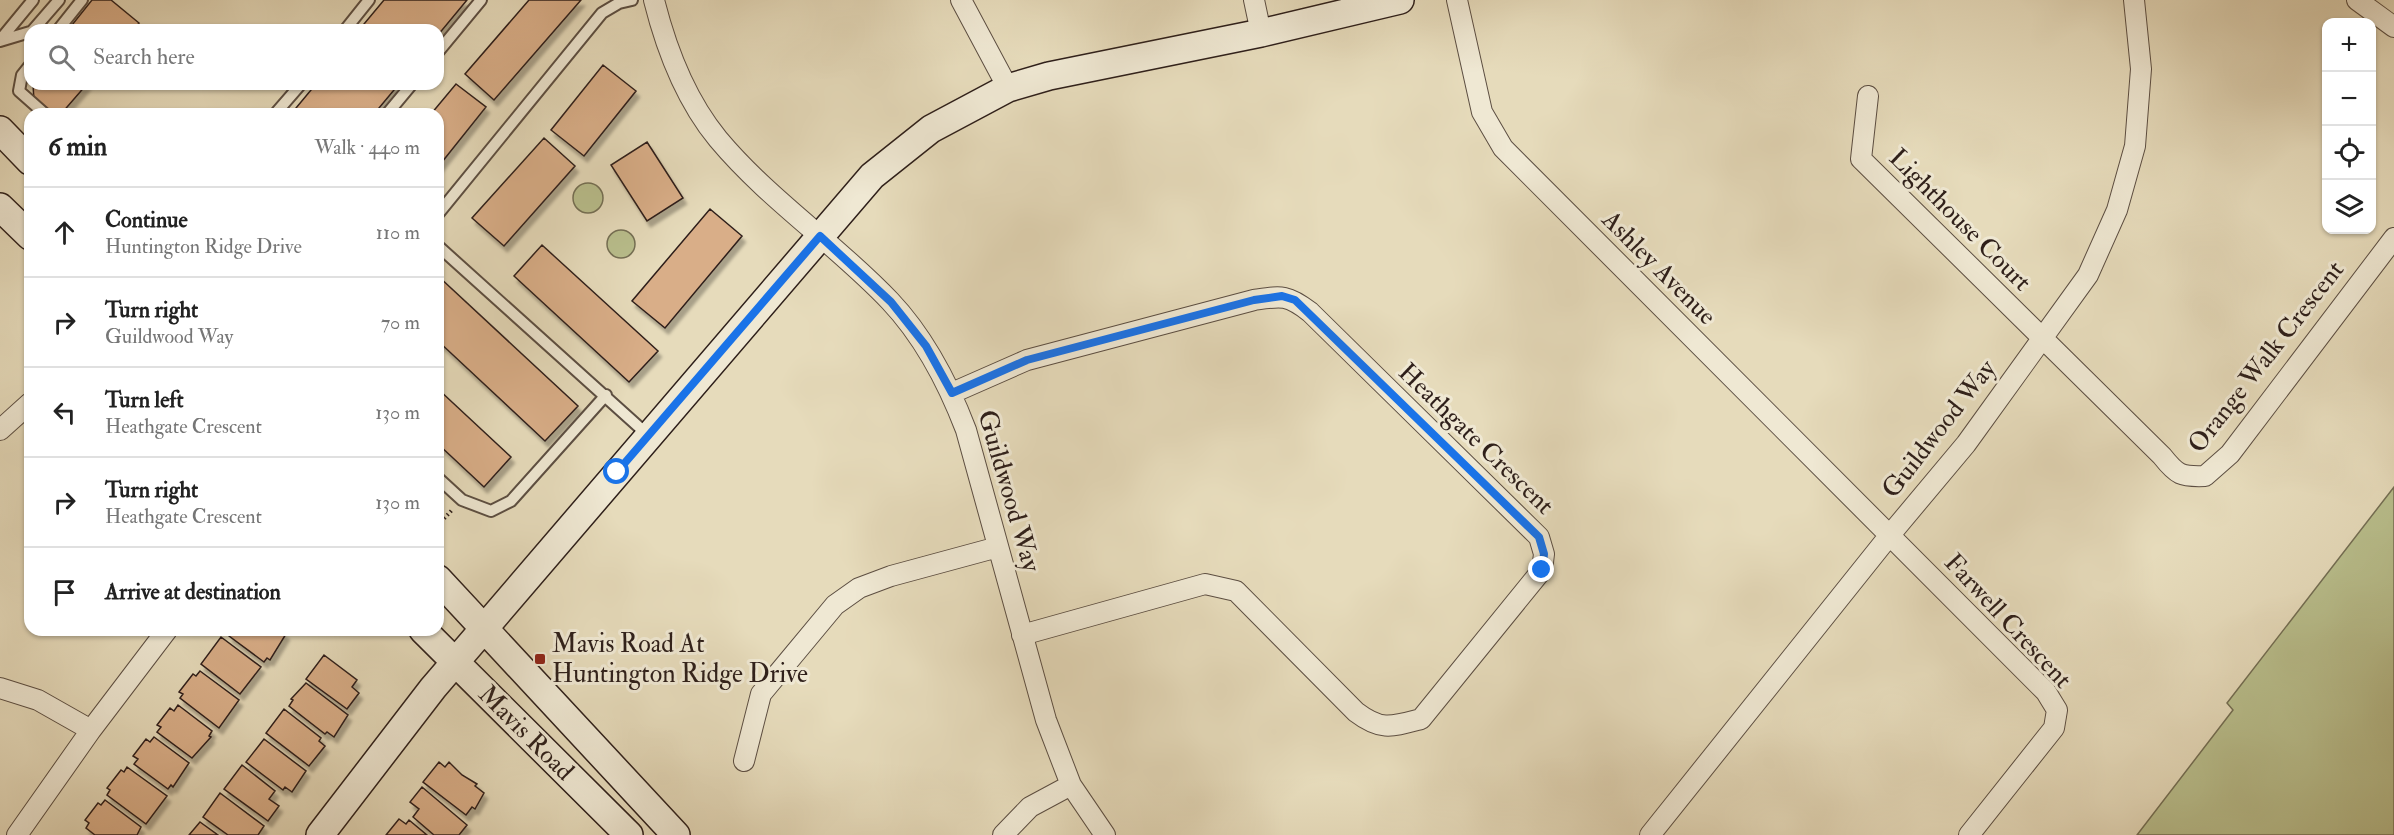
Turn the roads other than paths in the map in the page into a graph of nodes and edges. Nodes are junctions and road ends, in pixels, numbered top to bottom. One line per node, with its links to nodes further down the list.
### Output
1 (33, 0): 20 (lane)
2 (59, 0): 14 (lane)
3 (81, 0): 15 (lane)
4 (369, 0): 16 (lane)
5 (481, 0): 21 (lane)
6 (632, 0): 33 (lane)
7 (654, 0): 35 (street, Guildwood Way)
8 (961, 0): 23 (street)
9 (1254, 0): 19 (street)
10 (1400, 0): 19 (street)
11 (1457, 0): 45 (street, Ashley Avenue)
12 (2134, 0): 38 (street, Guildwood Way)
13 (2357, 0): 17 (street)
14 (37, 24)
15 (63, 24)
16 (350, 24)
17 (2394, 27)
18 (24, 33): 20 (lane)
19 (1261, 33): 23 (street)
20 (0, 40)
21 (444, 45)
22 (24, 72): 27 (lane)
23 (1008, 88): 35 (street)
24 (296, 90): 28 (lane)
25 (407, 90): 29 (lane)
26 (1868, 96): 38 (street, Lighthouse Court)
27 (38, 108)
28 (280, 108)
29 (392, 108)
30 (0, 130): 31 (street)
31 (24, 155)
32 (0, 207): 34 (street)
33 (444, 207)
34 (24, 231)
35 (820, 236): 39 (street, Guildwood Way); 43 (street)
36 (2394, 238): 38 (street, Orange Walk Crescent)
37 (444, 251): 40 (lane)
38 (2042, 338): 45 (street, Guildwood Way)
39 (952, 393): 46 (street, Guildwood Way); 49 (street, Heathgate Crescent)
40 (606, 395): 43 (lane); 44 (lane)
41 (24, 408): 42 (street)
42 (0, 430)
43 (649, 436): 48 (street)
44 (444, 484)
45 (1889, 536): 63 (street, Guildwood Way); 64 (street, Farwell Crescent)
46 (998, 547): 49 (street, Guildwood Way); 55 (street)
47 (444, 586): 48 (street, Mavis Road)
48 (483, 628): 52 (street); 60 (street, Mavis Road)
49 (1022, 635): 56 (street, Guildwood Way)
50 (162, 636): 54 (street)
51 (429, 636): 52 (street, Mavis Road)
52 (455, 661): 58 (street); 59 (street, Mavis Road)
53 (0, 688): 54 (street)
54 (91, 730): 57 (street)
55 (744, 761)
56 (1071, 785): 61 (street); 62 (street, Guildwood Way)
57 (17, 835)
58 (320, 835)
59 (628, 835)
60 (675, 835)
61 (1004, 835)
62 (1105, 835)
63 (1650, 835)
64 (1969, 835)

